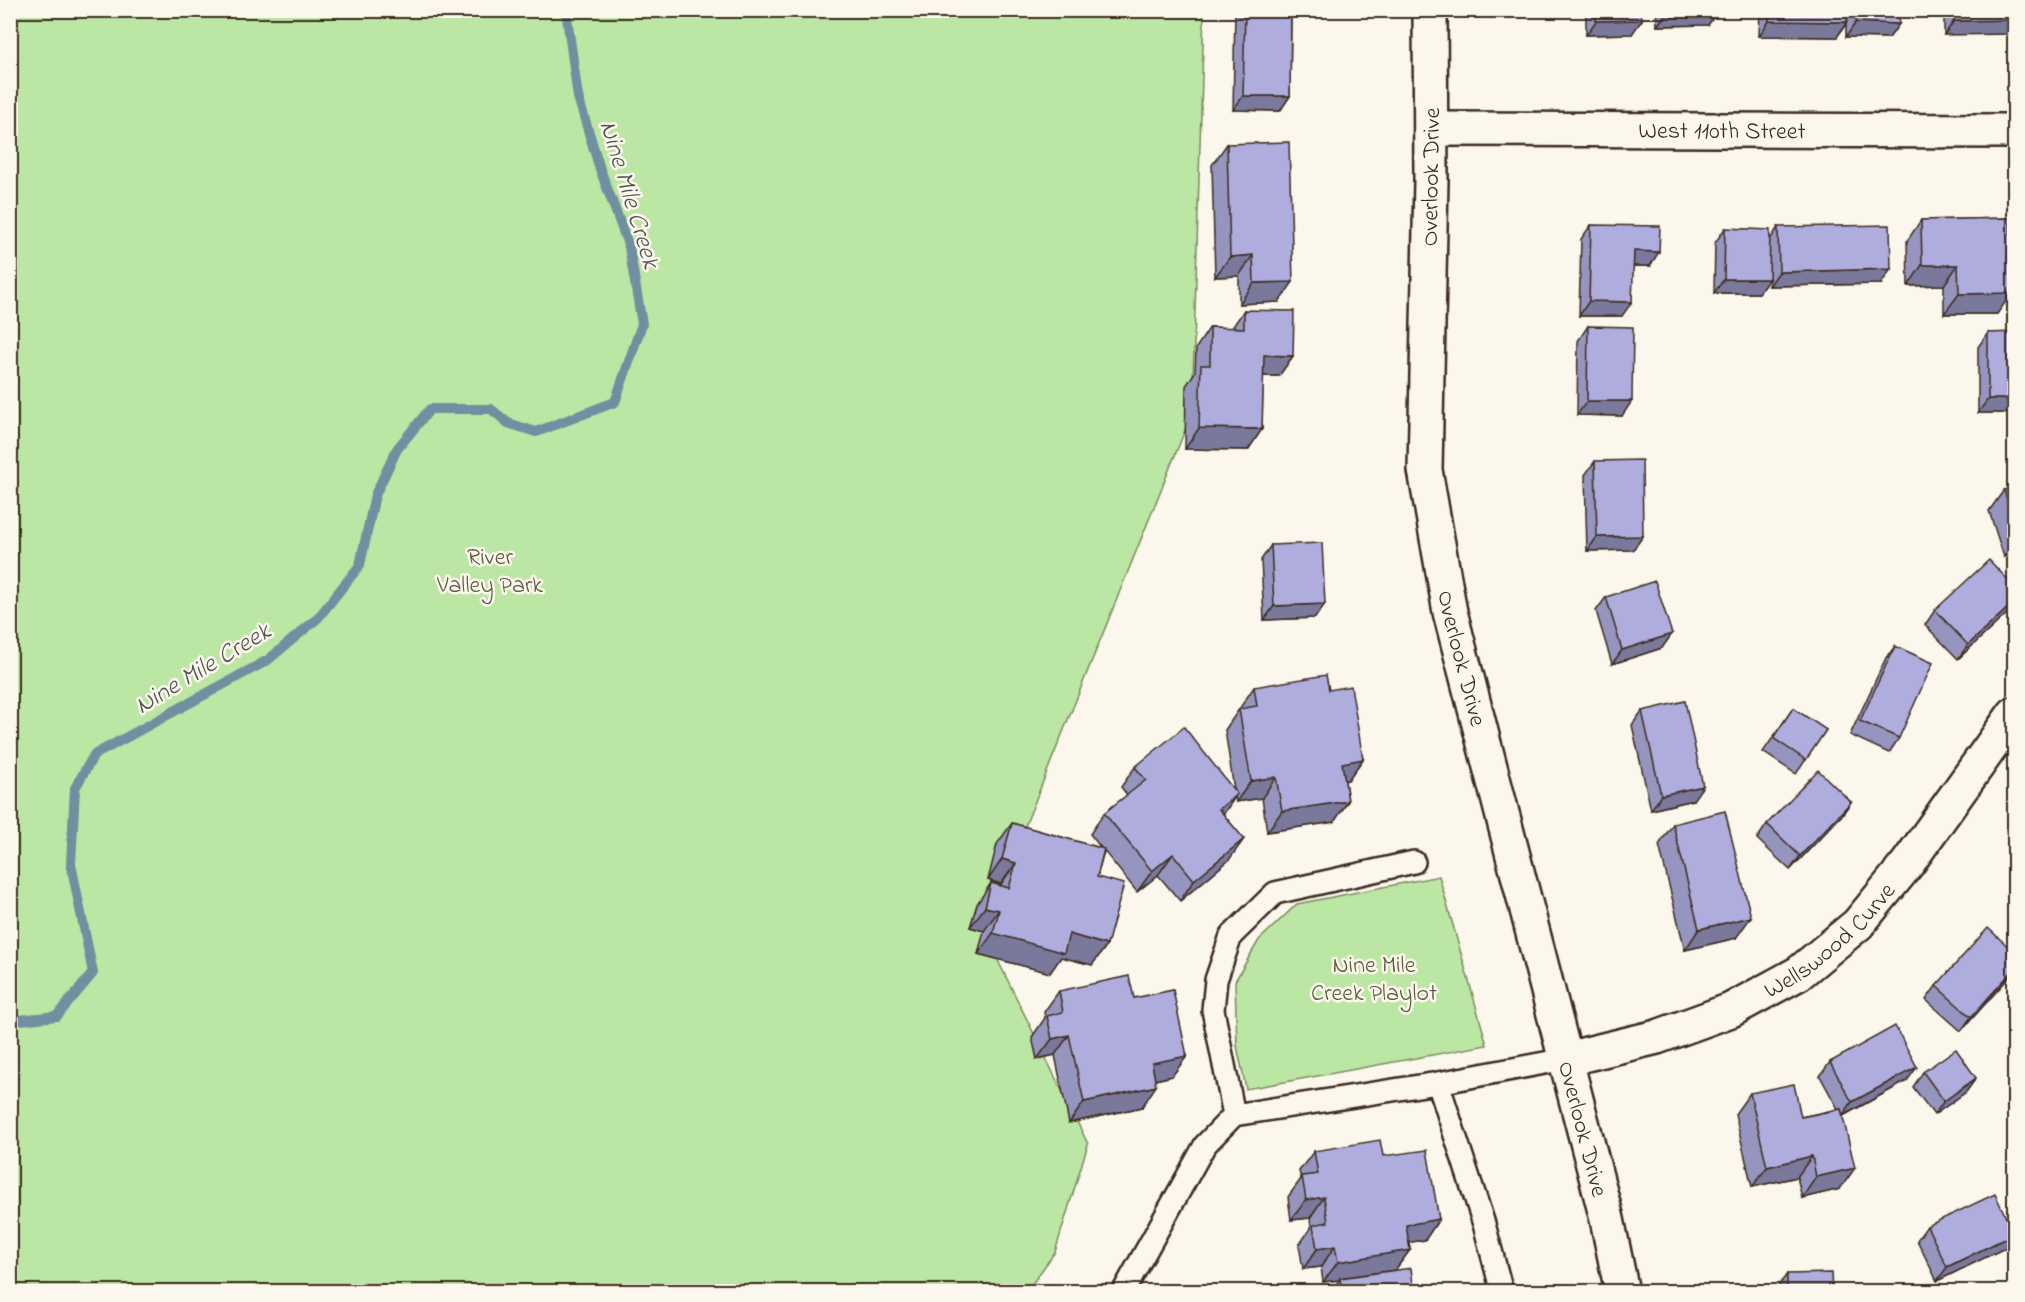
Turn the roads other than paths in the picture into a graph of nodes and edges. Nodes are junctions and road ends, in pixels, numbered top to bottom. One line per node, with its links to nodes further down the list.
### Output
1 (1430, 10): 2 (street, Overlook Drive)
2 (1431, 129): 3 (street, West 110th Street); 6 (street, Overlook Drive)
3 (2014, 131)
4 (2014, 714): 6 (street, Wellswood Curve)
5 (1414, 862): 8 (lane)
6 (1566, 1059): 7 (lane); 11 (street, Overlook Drive)
7 (1438, 1083): 8 (lane); 10 (lane)
8 (1234, 1115): 9 (lane)
9 (1123, 1292)
10 (1502, 1292)
11 (1622, 1292)

